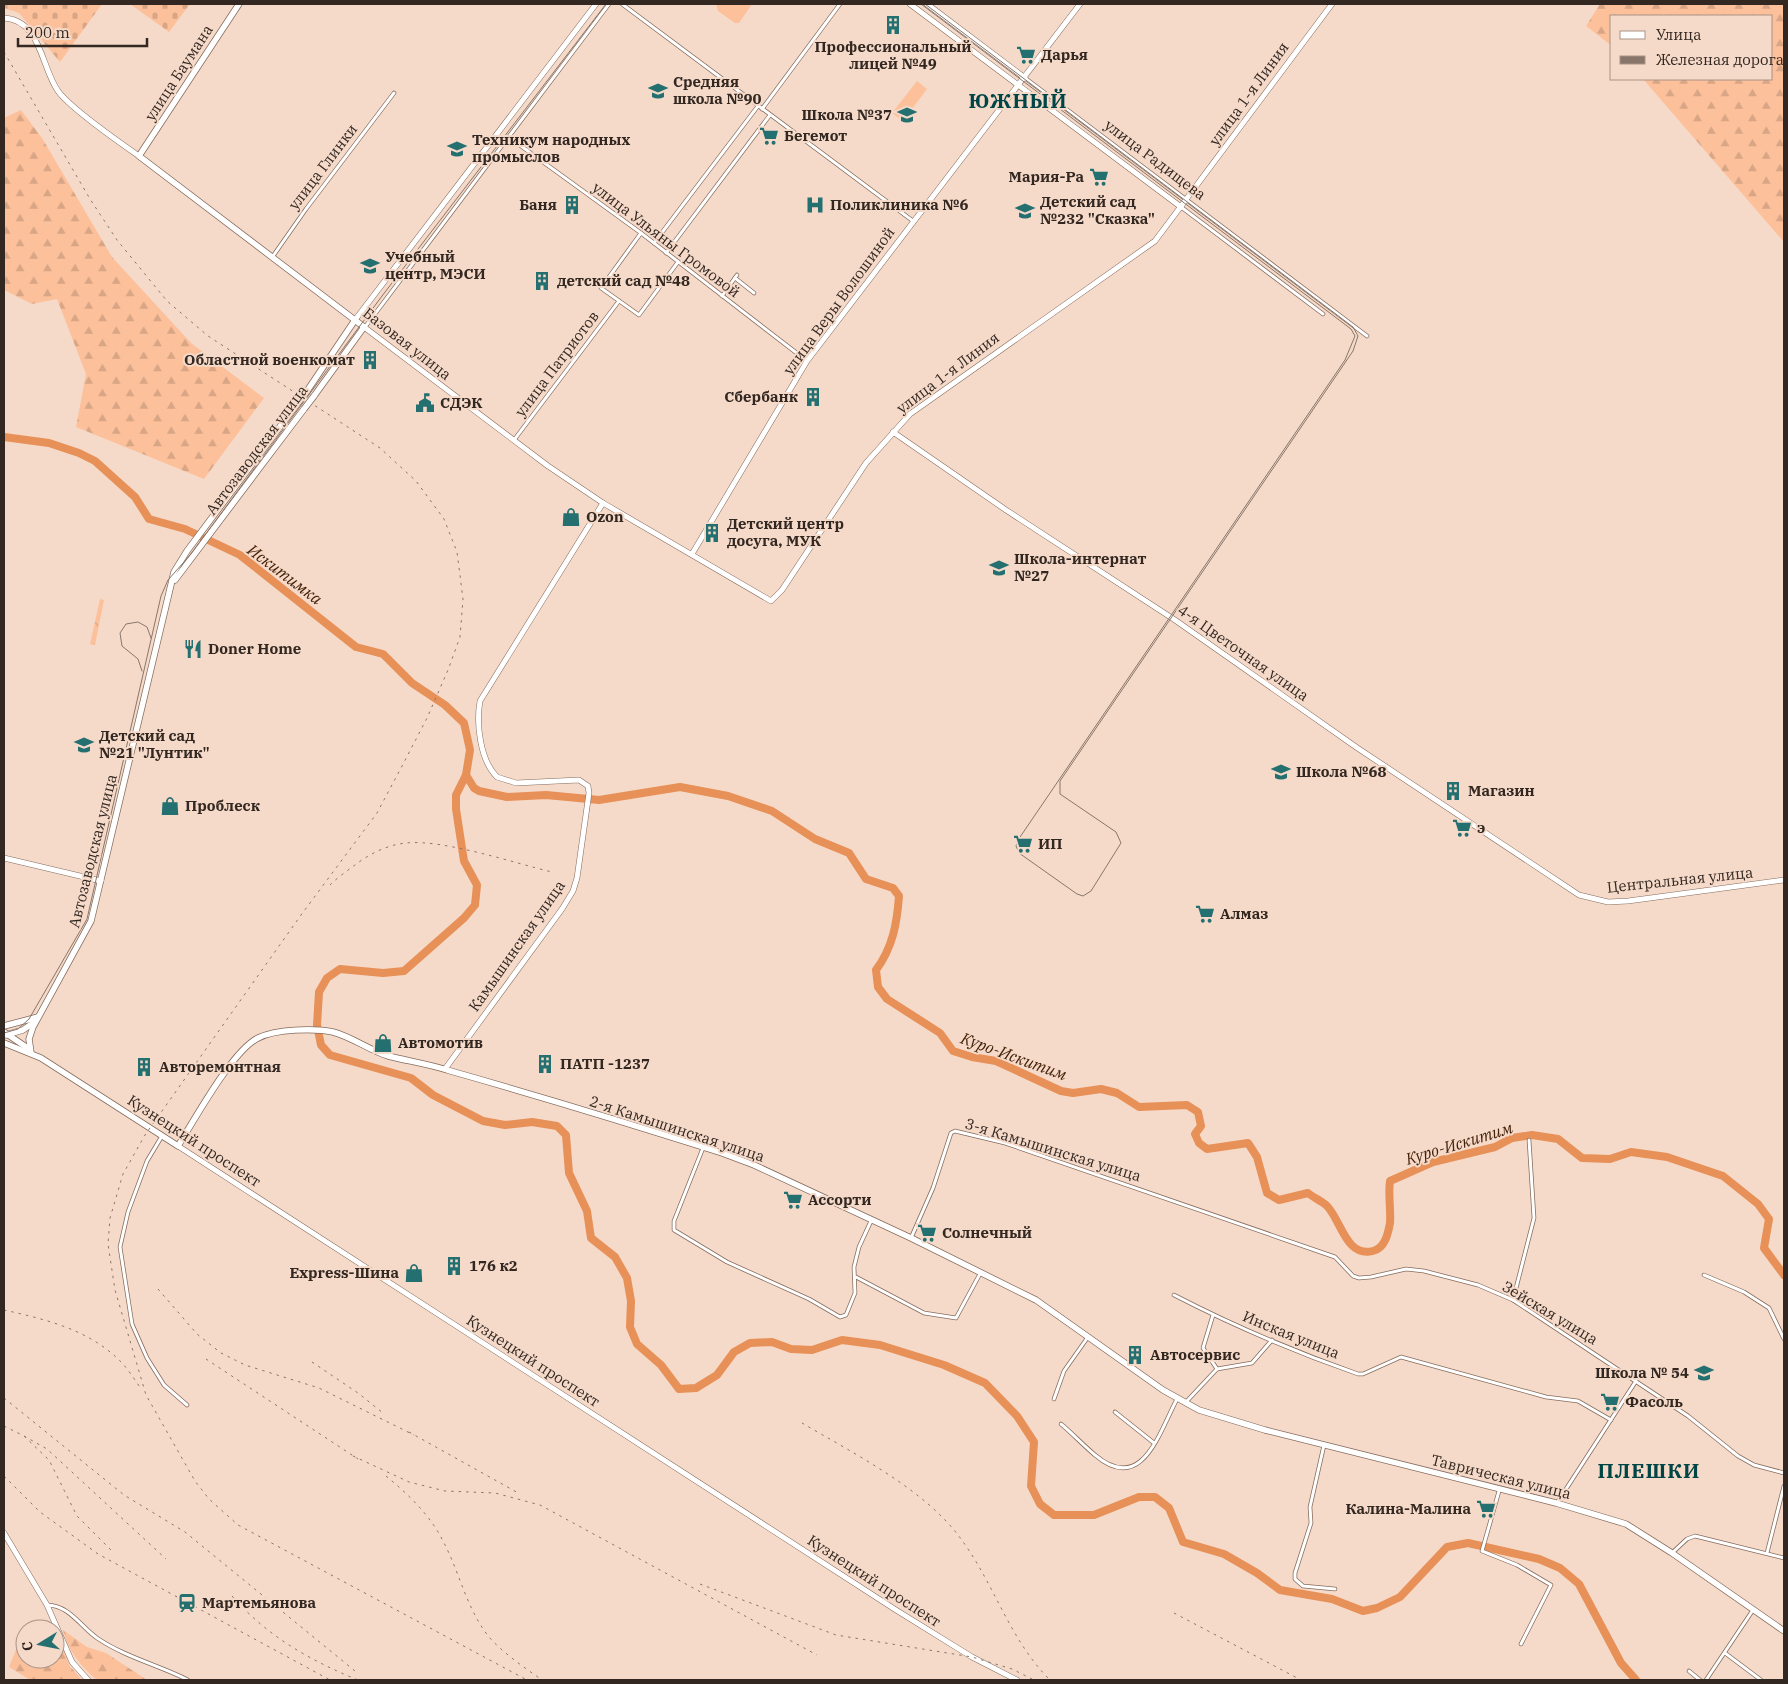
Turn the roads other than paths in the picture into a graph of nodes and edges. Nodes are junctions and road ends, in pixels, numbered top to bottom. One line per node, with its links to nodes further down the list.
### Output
1 (239, 4): 17 (main road, улица Баумана)
2 (596, 4): 30 (street)
3 (609, 4): 16 (street)
4 (622, 4): 14 (street)
5 (840, 4): 14 (street)
6 (910, 4): 12 (street, улица Радищева)
7 (927, 4): 11 (street, улица Радищева)
8 (1080, 4): 11 (street, улица Веры Волошиной)
9 (1332, 4): 18 (street, улица 1-я Линия)
10 (4, 18): 17 (street)
11 (1024, 77): 12 (street, улица Веры Волошиной); 18 (street, улица Радищева)
12 (1019, 85): 19 (street, улица Радищева); 20 (street, улица Веры Волошиной)
13 (394, 93): 24 (street, улица Глинки)
14 (760, 108): 15 (street); 22 (street)
15 (770, 115): 20 (street); 23 (street)
16 (510, 138): 21 (street, улица Ульяны Громовой); 31 (street)
17 (139, 156): 24 (main road, Базовая улица)
18 (1186, 198): 19 (street, улица 1-я Линия); 32 (street, улица Радищева)
19 (1181, 207): 29 (street); 34 (street, улица 1-я Линия)
20 (913, 221): 33 (street, улица Веры Волошиной)
21 (641, 233): 22 (street, улица Ульяны Громовой); 28 (street)
22 (654, 243): 23 (street, улица Ульяны Громовой)
23 (666, 253): 25 (street, улица Ульяны Громовой)
24 (273, 256): 30 (main road, Базовая улица)
25 (678, 262): 27 (street, улица Ульяны Громовой); 28 (street)
26 (754, 293): 27 (street)
27 (722, 296): 33 (street, улица Ульяны Громовой)
28 (619, 301): 35 (street, улица Патриотов)
29 (1324, 314)
30 (355, 320): 31 (main road, Базовая улица); 38 (main road, Автозаводская улица, bridge)
31 (364, 327): 35 (street, Базовая улица); 38 (main road, Автозаводская улица, bridge)
32 (1367, 336)
33 (807, 361): 37 (street, улица Веры Волошиной)
34 (893, 432): 39 (street, улица 1-я Линия); 43 (street, 4-я Цветочная улица)
35 (514, 441): 36 (street, Базовая улица)
36 (603, 503): 37 (street, Базовая улица); 49 (street, Камышинская улица)
37 (692, 554): 39 (street, Базовая улица)
38 (170, 589): 42 (main road, Автозаводская улица)
39 (771, 601)
40 (4, 858): 42 (street)
41 (1784, 880): 43 (street, Центральная улица)
42 (101, 881): 44 (main road, Автозаводская улица)
43 (1579, 895)
44 (37, 1019): 45 (main road); 46 (main road); 48 (main road, Автозаводская улица)
45 (4, 1026)
46 (5, 1034): 48 (main road, Кузнецкий проспект)
47 (4, 1043): 48 (main road, Кузнецкий проспект)
48 (31, 1051): 50 (main road, Кузнецкий проспект)
49 (446, 1069): 52 (main road, 2-я Камышинская улица); 53 (main road, 2-я Камышинская улица)
50 (162, 1136): 52 (main road, Кузнецкий проспект); 71 (street)
51 (1529, 1140): 61 (street)
52 (178, 1146): 94 (street, Кузнецкий проспект)
53 (703, 1147): 55 (main road, 2-я Камышинская улица); 59 (street)
54 (1226, 1220): 56 (street, 3-я Камышинская улица); 61 (street, Зейская улица)
55 (871, 1221): 56 (main road, 2-я Камышинская улица); 59 (street)
56 (911, 1238): 57 (main road, 2-я Камышинская улица)
57 (981, 1272): 59 (street); 63 (main road, 2-я Камышинская улица)
58 (1704, 1276): 64 (street)
59 (856, 1277)
60 (1174, 1295): 62 (street, Инская улица)
61 (1513, 1300): 67 (street, Зейская улица)
62 (1213, 1315): 65 (street, Инская улица); 66 (street)
63 (1088, 1337): 68 (street); 69 (main road, 2-я Камышинская улица)
64 (1784, 1339)
65 (1272, 1340): 66 (street); 73 (street, Инская улица)
66 (1217, 1369): 70 (street)
67 (1636, 1381): 73 (street); 77 (street, Зейская улица)
68 (1054, 1399)
69 (1177, 1399): 70 (main road, 2-я Камышинская улица); 75 (street)
70 (1185, 1403): 76 (main road, Таврическая улица)
71 (187, 1406)
72 (1115, 1412): 75 (street)
73 (1611, 1420): 80 (street)
74 (1061, 1424): 75 (street)
75 (1154, 1443)
76 (1324, 1445): 79 (main road, Таврическая улица); 85 (street)
77 (1784, 1473)
78 (1784, 1486): 83 (street)
79 (1500, 1490): 80 (main road, Таврическая улица); 89 (street)
80 (1556, 1504): 82 (main road, Таврическая улица)
81 (4, 1533): 86 (street)
82 (1672, 1553): 83 (street); 87 (main road, Таврическая улица)
83 (1768, 1553): 84 (street)
84 (1784, 1558)
85 (1335, 1589)
86 (47, 1605): 92 (street); 93 (street)
87 (1753, 1610): 88 (main road, Таврическая улица); 90 (street)
88 (1784, 1631)
89 (1521, 1644)
90 (1725, 1653): 96 (street); 97 (street)
91 (1689, 1670): 95 (street)
92 (88, 1680)
93 (188, 1680)
94 (1016, 1680)
95 (1700, 1680)
96 (1706, 1680)
97 (1761, 1680)

